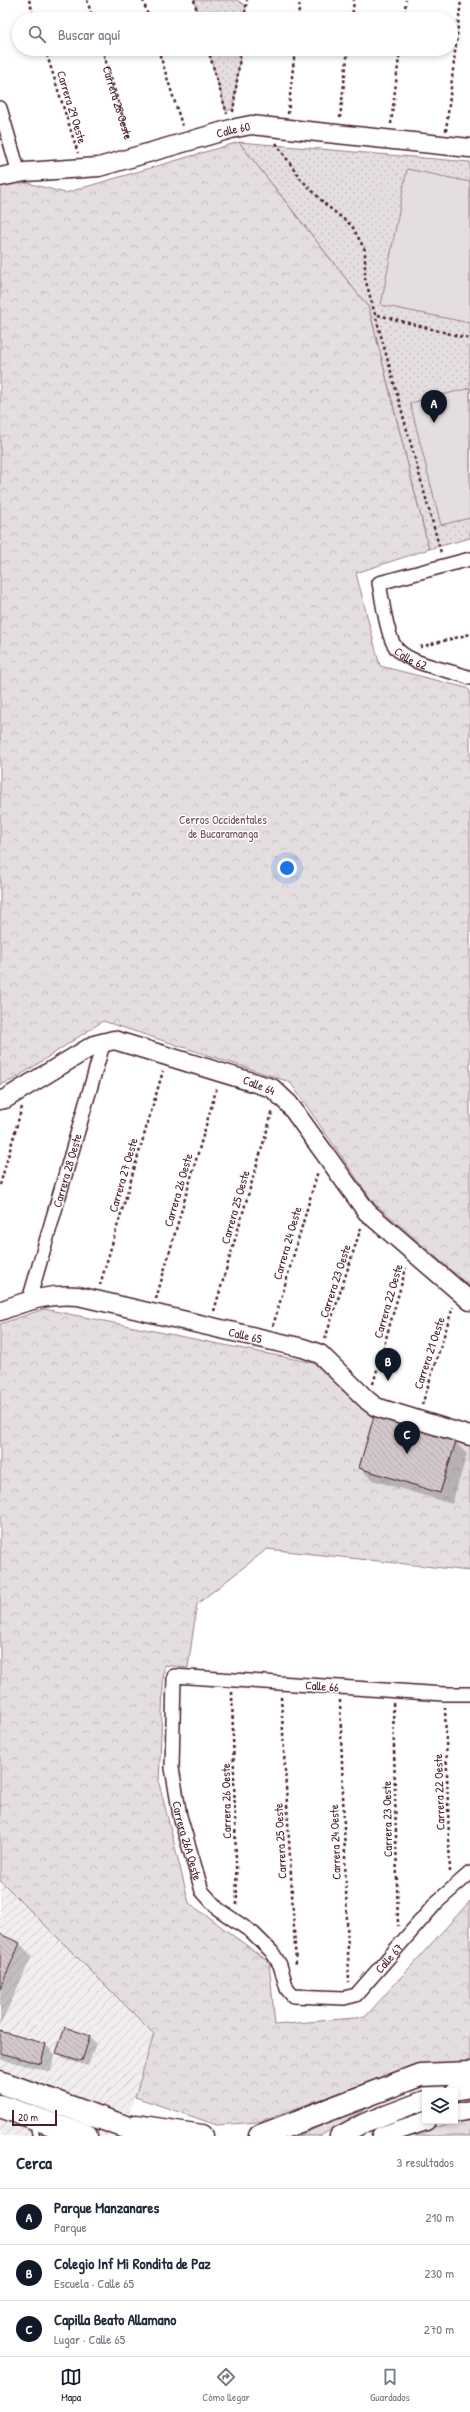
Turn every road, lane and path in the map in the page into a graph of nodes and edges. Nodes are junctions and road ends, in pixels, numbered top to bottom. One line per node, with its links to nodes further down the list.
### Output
1 (29, 0): 10 (path)
2 (87, 0): 11 (path)
3 (143, 0): 12 (path)
4 (194, 0): 13 (path)
5 (247, 0): 14 (path)
6 (300, 0): 15 (path)
7 (354, 0): 16 (path)
8 (406, 0): 17 (path)
9 (461, 0): 18 (path)
10 (33, 12)
11 (90, 12)
12 (147, 12)
13 (197, 12)
14 (245, 12)
15 (299, 12)
16 (353, 12)
17 (405, 12)
18 (458, 26)
19 (47, 56): 38 (path, Carrera 29 Oeste)
20 (104, 56): 37 (path, Carrera 28 Oeste)
21 (160, 56): 34 (path)
22 (210, 56): 31 (path)
23 (240, 56): 31 (path)
24 (294, 56): 30 (path)
25 (347, 56): 32 (path)
26 (399, 56): 33 (path)
27 (454, 56): 35 (path)
28 (0, 108): 39 (street)
29 (263, 125): 30 (street, Calle 60); 31 (street, Calle 60); 41 (path)
30 (286, 128): 32 (street, Calle 60)
31 (231, 129): 34 (street, Calle 60)
32 (338, 134): 33 (street, Calle 60)
33 (389, 139): 35 (street, Calle 60)
34 (187, 142): 37 (street, Calle 60)
35 (444, 145): 36 (street, Calle 60)
36 (470, 148)
37 (135, 157): 38 (street, Calle 60)
38 (83, 170): 39 (street, Calle 60)
39 (19, 173): 40 (street, Calle 60)
40 (0, 177)
41 (377, 315): 42 (path); 44 (path)
42 (470, 339)
43 (470, 559): 44 (street)
44 (444, 566): 46 (street, Calle 62)
45 (470, 634): 46 (path)
46 (400, 652): 47 (street, Calle 62)
47 (470, 678)
48 (104, 1041): 49 (street, Calle 64); 51 (street); 59 (street, Carrera 28 Oeste)
49 (167, 1055): 50 (street, Calle 64); 60 (path, Carrera 27 Oeste)
50 (222, 1072): 52 (street, Calle 64); 62 (path, Carrera 26 Oeste)
51 (29, 1084): 53 (street); 55 (path)
52 (278, 1093): 54 (street, Calle 64); 63 (path, Carrera 25 Oeste)
53 (0, 1100)
54 (323, 1152): 56 (street, Calle 64); 64 (path, Carrera 24 Oeste)
55 (0, 1185)
56 (366, 1212): 57 (street, Calle 64); 65 (path, Carrera 23 Oeste)
57 (411, 1251): 58 (street, Calle 64); 66 (path, Carrera 22 Oeste)
58 (464, 1296): 67 (path, Carrera 21 Oeste)
59 (29, 1300): 60 (street, Calle 65); 61 (street, Calle 65)
60 (96, 1300): 62 (street, Calle 65)
61 (0, 1311)
62 (152, 1313): 63 (street, Calle 65)
63 (210, 1326): 64 (street, Calle 65)
64 (268, 1340): 65 (street, Calle 65)
65 (320, 1354): 66 (street, Calle 65)
66 (368, 1402): 67 (street, Calle 65)
67 (417, 1421): 68 (street, Calle 65)
68 (470, 1436)
69 (174, 1676): 70 (street, Calle 66); 78 (street, Carrera 26A Oeste)
70 (232, 1680): 71 (street, Calle 66); 78 (path, Carrera 26 Oeste)
71 (281, 1683): 72 (street, Calle 66); 80 (path, Carrera 25 Oeste)
72 (339, 1687): 73 (street, Calle 66); 81 (path, Carrera 24 Oeste)
73 (393, 1691): 74 (street, Calle 66); 79 (path, Carrera 23 Oeste)
74 (444, 1694): 75 (street, Calle 66); 77 (path, Carrera 22 Oeste)
75 (470, 1694)
76 (470, 1873): 77 (street, Calle 67)
77 (451, 1889): 79 (street, Calle 67)
78 (237, 1922): 81 (street, Carrera 26A Oeste)
79 (399, 1946): 81 (street, Calle 67)
80 (296, 1967)
81 (349, 1997)
82 (470, 2073): 96 (highway)
83 (0, 2082): 91 (highway)
84 (470, 2088): 85 (street)
85 (458, 2090)
86 (422, 2101): 97 (street)
87 (0, 2106): 92 (highway)
88 (470, 2110): 89 (street)
89 (458, 2112)
90 (422, 2122): 98 (street)
91 (118, 2123): 94 (highway); 95 (highway)
92 (34, 2126): 93 (highway)
93 (86, 2136)
94 (151, 2136)
95 (202, 2136)
96 (260, 2136)
97 (339, 2136)
98 (381, 2136)

